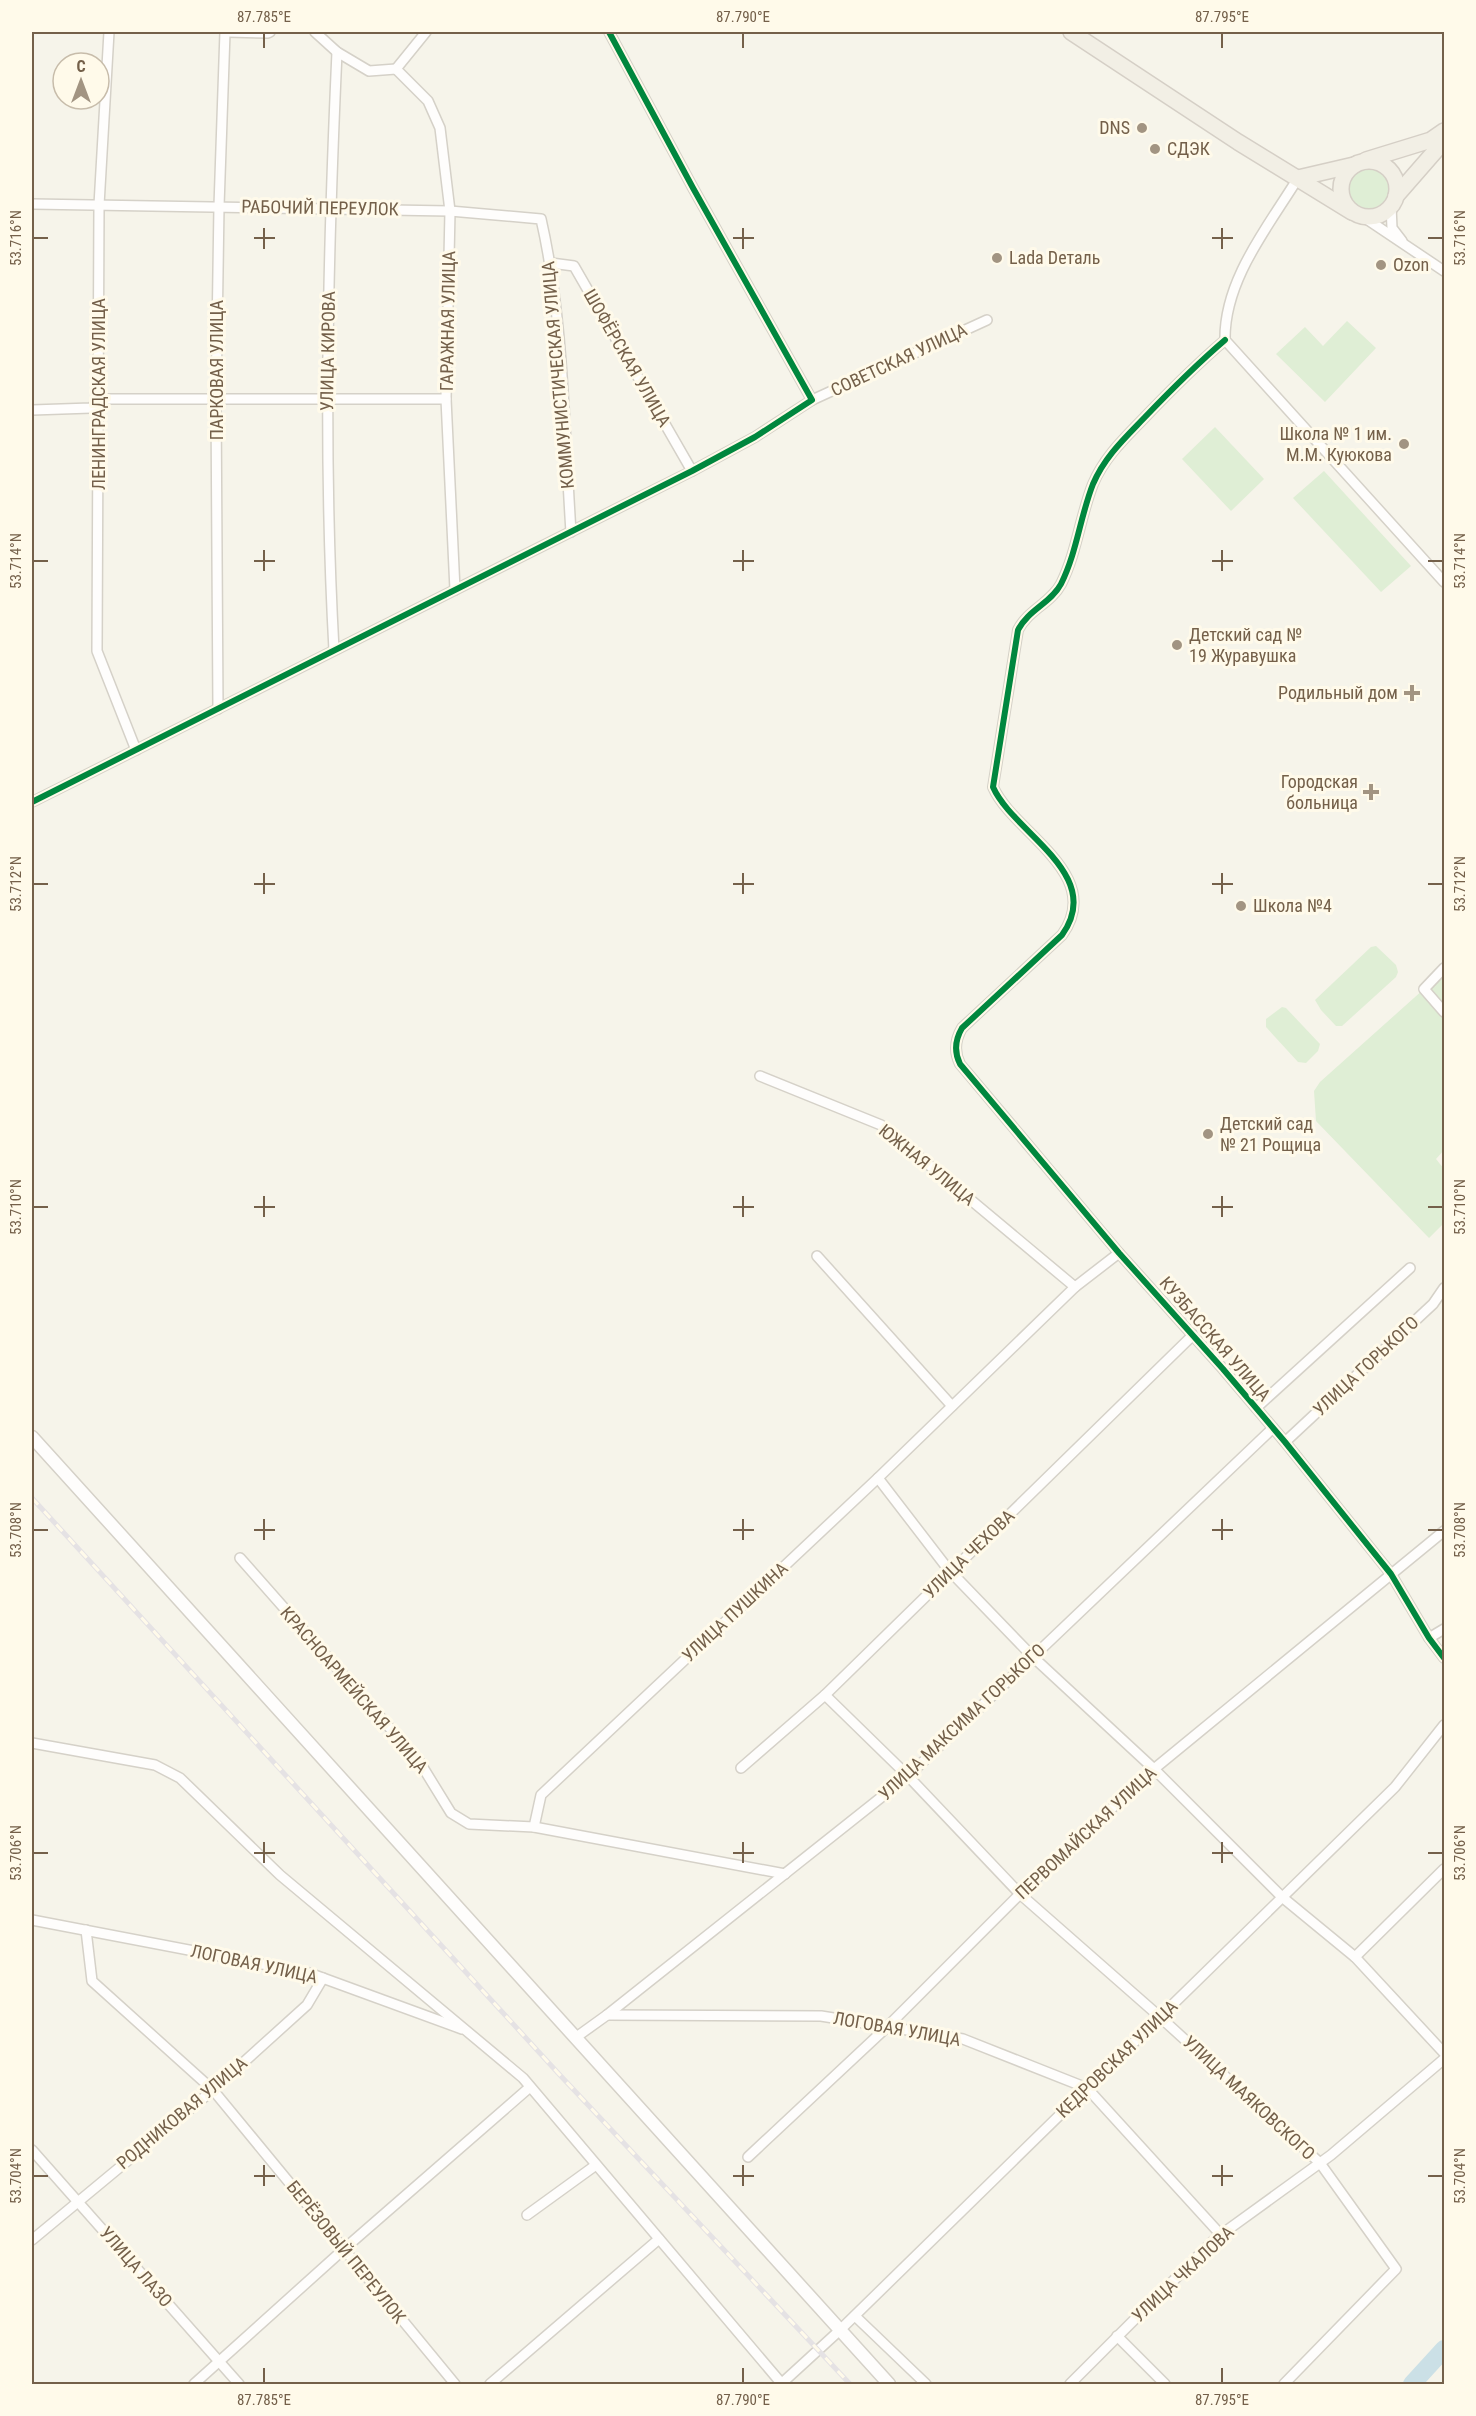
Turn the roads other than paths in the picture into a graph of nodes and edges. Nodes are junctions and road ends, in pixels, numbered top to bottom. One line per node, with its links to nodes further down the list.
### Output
1 (109, 32): 16 (street, ЛЕНИНГРАДСКАЯ УЛИЦА)
2 (226, 32): 3 (street); 17 (street, ПАРКОВАЯ УЛИЦА)
3 (270, 32)
4 (315, 32): 8 (street)
5 (426, 32): 9 (street)
6 (609, 32): 31 (street)
7 (1071, 32): 13 (main road)
8 (337, 52): 9 (street); 18 (street, УЛИЦА КИРОВА)
9 (396, 69): 19 (street, ГАРАЖНАЯ УЛИЦА)
10 (1444, 131): 12 (main road)
11 (1444, 141): 14 (main road)
12 (1359, 163): 13 (main road); 14 (main road); 20 (main road)
13 (1298, 178): 20 (main road); 26 (street)
14 (1394, 201): 20 (main road); 22 (street)
15 (32, 204): 16 (street, РАБОЧИЙ ПЕРЕУЛОК)
16 (99, 205): 17 (street, РАБОЧИЙ ПЕРЕУЛОК); 28 (street, ЛЕНИНГРАДСКАЯ УЛИЦА)
17 (219, 206): 18 (street, РАБОЧИЙ ПЕРЕУЛОК); 30 (street, ПАРКОВАЯ УЛИЦА)
18 (330, 208): 19 (street, РАБОЧИЙ ПЕРЕУЛОК); 27 (street, УЛИЦА КИРОВА)
19 (450, 211): 21 (street, РАБОЧИЙ ПЕРЕУЛОК); 29 (street, ГАРАЖНАЯ УЛИЦА)
20 (1357, 214): 22 (street)
21 (541, 219): 23 (street, КОММУНИСТИЧЕСКАЯ УЛИЦА)
22 (1405, 246): 24 (street)
23 (551, 263): 33 (street, ШОФЁРСКАЯ УЛИЦА); 34 (street, КОММУНИСТИЧЕСКАЯ УЛИЦА)
24 (1444, 272)
25 (987, 320): 31 (street, СОВЕТСКАЯ УЛИЦА)
26 (1225, 340): 35 (street); 44 (street, КУЗБАССКАЯ УЛИЦА)
27 (326, 398): 29 (street); 30 (street); 37 (street, УЛИЦА КИРОВА)
28 (100, 399): 30 (street); 32 (street); 39 (street, ЛЕНИНГРАДСКАЯ УЛИЦА)
29 (446, 399): 36 (street, ГАРАЖНАЯ УЛИЦА)
30 (216, 400): 38 (street, ПАРКОВАЯ УЛИЦА)
31 (812, 400): 33 (street, СОВЕТСКАЯ УЛИЦА)
32 (32, 410)
33 (692, 471): 34 (street, СОВЕТСКАЯ УЛИЦА)
34 (571, 532): 36 (street, СОВЕТСКАЯ УЛИЦА)
35 (1444, 582)
36 (455, 590): 37 (street, СОВЕТСКАЯ УЛИЦА)
37 (334, 650): 38 (street, СОВЕТСКАЯ УЛИЦА)
38 (218, 709): 39 (street, СОВЕТСКАЯ УЛИЦА)
39 (136, 750): 40 (street, СОВЕТСКАЯ УЛИЦА)
40 (32, 802)
41 (1444, 968): 42 (street)
42 (1444, 1012)
43 (760, 1076): 47 (street, ЮЖНАЯ УЛИЦА)
44 (1119, 1253): 47 (street, УЛИЦА ПУШКИНА); 49 (street, КУЗБАССКАЯ УЛИЦА)
45 (817, 1256): 50 (street)
46 (1410, 1268): 51 (street)
47 (1075, 1287): 50 (street, УЛИЦА ПУШКИНА)
48 (1444, 1288): 54 (street, УЛИЦА ГОРЬКОГО)
49 (1193, 1335): 51 (street, КУЗБАССКАЯ УЛИЦА); 58 (street, УЛИЦА ЧЕХОВА)
50 (952, 1406): 55 (street, УЛИЦА ПУШКИНА)
51 (1256, 1408): 52 (street, КУЗБАССКАЯ УЛИЦА)
52 (1273, 1428): 54 (street, КУЗБАССКАЯ УЛИЦА); 62 (street, УЛИЦА МАКСИМА ГОРЬКОГО)
53 (32, 1437): 83 (street)
54 (1285, 1442): 59 (street, КУЗБАССКАЯ УЛИЦА)
55 (878, 1478): 58 (street); 70 (street, УЛИЦА ПУШКИНА)
56 (1444, 1531): 59 (street, ПЕРВОМАЙСКАЯ УЛИЦА)
57 (240, 1558): 70 (street, КРАСНОАРМЕЙСКАЯ УЛИЦА)
58 (951, 1572): 62 (street); 64 (street, УЛИЦА ЧЕХОВА)
59 (1391, 1574): 61 (street, КУЗБАССКАЯ УЛИЦА); 68 (street, ПЕРВОМАЙСКАЯ УЛИЦА)
60 (1444, 1629): 61 (street)
61 (1429, 1638): 63 (street, КУЗБАССКАЯ УЛИЦА)
62 (1032, 1656): 68 (street); 69 (street, УЛИЦА МАКСИМА ГОРЬКОГО)
63 (1444, 1658)
64 (825, 1695): 67 (street, УЛИЦА ЧЕХОВА); 69 (street, УЛИЦА МАЯКОВСКОГО)
65 (1444, 1725): 74 (street, КЕДРОВСКАЯ УЛИЦА)
66 (32, 1743): 82 (street)
67 (741, 1768)
68 (1154, 1768): 73 (street, ПЕРВОМАЙСКАЯ УЛИЦА); 74 (street)
69 (908, 1776): 72 (street, УЛИЦА МАКСИМА ГОРЬКОГО); 73 (street, УЛИЦА МАЯКОВСКОГО)
70 (534, 1827): 72 (street, КРАСНОАРМЕЙСКАЯ УЛИЦА)
71 (1444, 1869): 77 (street)
72 (785, 1874): 79 (street, УЛИЦА МАКСИМА ГОРЬКОГО)
73 (1020, 1894): 80 (street, УЛИЦА МАЯКОВСКОГО); 81 (street, ПЕРВОМАЙСКАЯ УЛИЦА)
74 (1282, 1897): 77 (street); 80 (street, КЕДРОВСКАЯ УЛИЦА)
75 (32, 1920): 76 (street, ЛОГОВАЯ УЛИЦА)
76 (86, 1930): 78 (street, ЛОГОВАЯ УЛИЦА); 88 (street, БЕРЁЗОВЫЙ ПЕРЕУЛОК)
77 (1355, 1957): 84 (street)
78 (323, 1978): 82 (street, ЛОГОВАЯ УЛИЦА); 88 (street, РОДНИКОВАЯ УЛИЦА)
79 (607, 2015): 81 (street, ЛОГОВАЯ УЛИЦА); 83 (street, УЛИЦА МАКСИМА ГОРЬКОГО)
80 (1160, 2016): 87 (street, КЕДРОВСКАЯ УЛИЦА); 91 (street, УЛИЦА МАЯКОВСКОГО)
81 (887, 2027): 87 (street, ЛОГОВАЯ УЛИЦА); 90 (street, ПЕРВОМАЙСКАЯ УЛИЦА)
82 (470, 2032): 86 (street)
83 (575, 2038): 100 (street)
84 (1444, 2054)
85 (1444, 2059): 91 (street, УЛИЦА ЧКАЛОВА)
86 (530, 2087): 92 (street); 98 (street)
87 (1087, 2088): 95 (street, ЛОГОВАЯ УЛИЦА); 99 (street, КЕДРОВСКАЯ УЛИЦА)
88 (213, 2090): 93 (street, РОДНИКОВАЯ УЛИЦА); 98 (street, БЕРЁЗОВЫЙ ПЕРЕУЛОК)
89 (32, 2150): 93 (street, УЛИЦА ЛАЗО)
90 (748, 2157)
91 (1320, 2163): 95 (street, УЛИЦА ЧКАЛОВА); 112 (street, УЛИЦА МАЯКОВСКОГО)
92 (596, 2165): 94 (street); 96 (street)
93 (78, 2200): 97 (street, РОДНИКОВАЯ УЛИЦА); 102 (street, УЛИЦА ЛАЗО)
94 (527, 2215)
95 (1221, 2235): 101 (street, УЛИЦА ЧКАЛОВА)
96 (659, 2239): 103 (street); 107 (street)
97 (32, 2240)
98 (344, 2248): 102 (street); 106 (street, БЕРЁЗОВЫЙ ПЕРЕУЛОК)
99 (855, 2316): 100 (street, КЕДРОВСКАЯ УЛИЦА); 109 (street)
100 (840, 2330): 103 (street, КЕДРОВСКАЯ УЛИЦА); 108 (street)
101 (1116, 2336): 110 (street, УЛИЦА ЧКАЛОВА); 111 (street)
102 (219, 2362): 104 (street); 105 (street, УЛИЦА ЛАЗО)
103 (782, 2384)
104 (194, 2385)
105 (239, 2385)
106 (455, 2385)
107 (490, 2385)
108 (889, 2385)
109 (926, 2385)
110 (1070, 2385)
111 (1165, 2385)
112 (1284, 2385)

